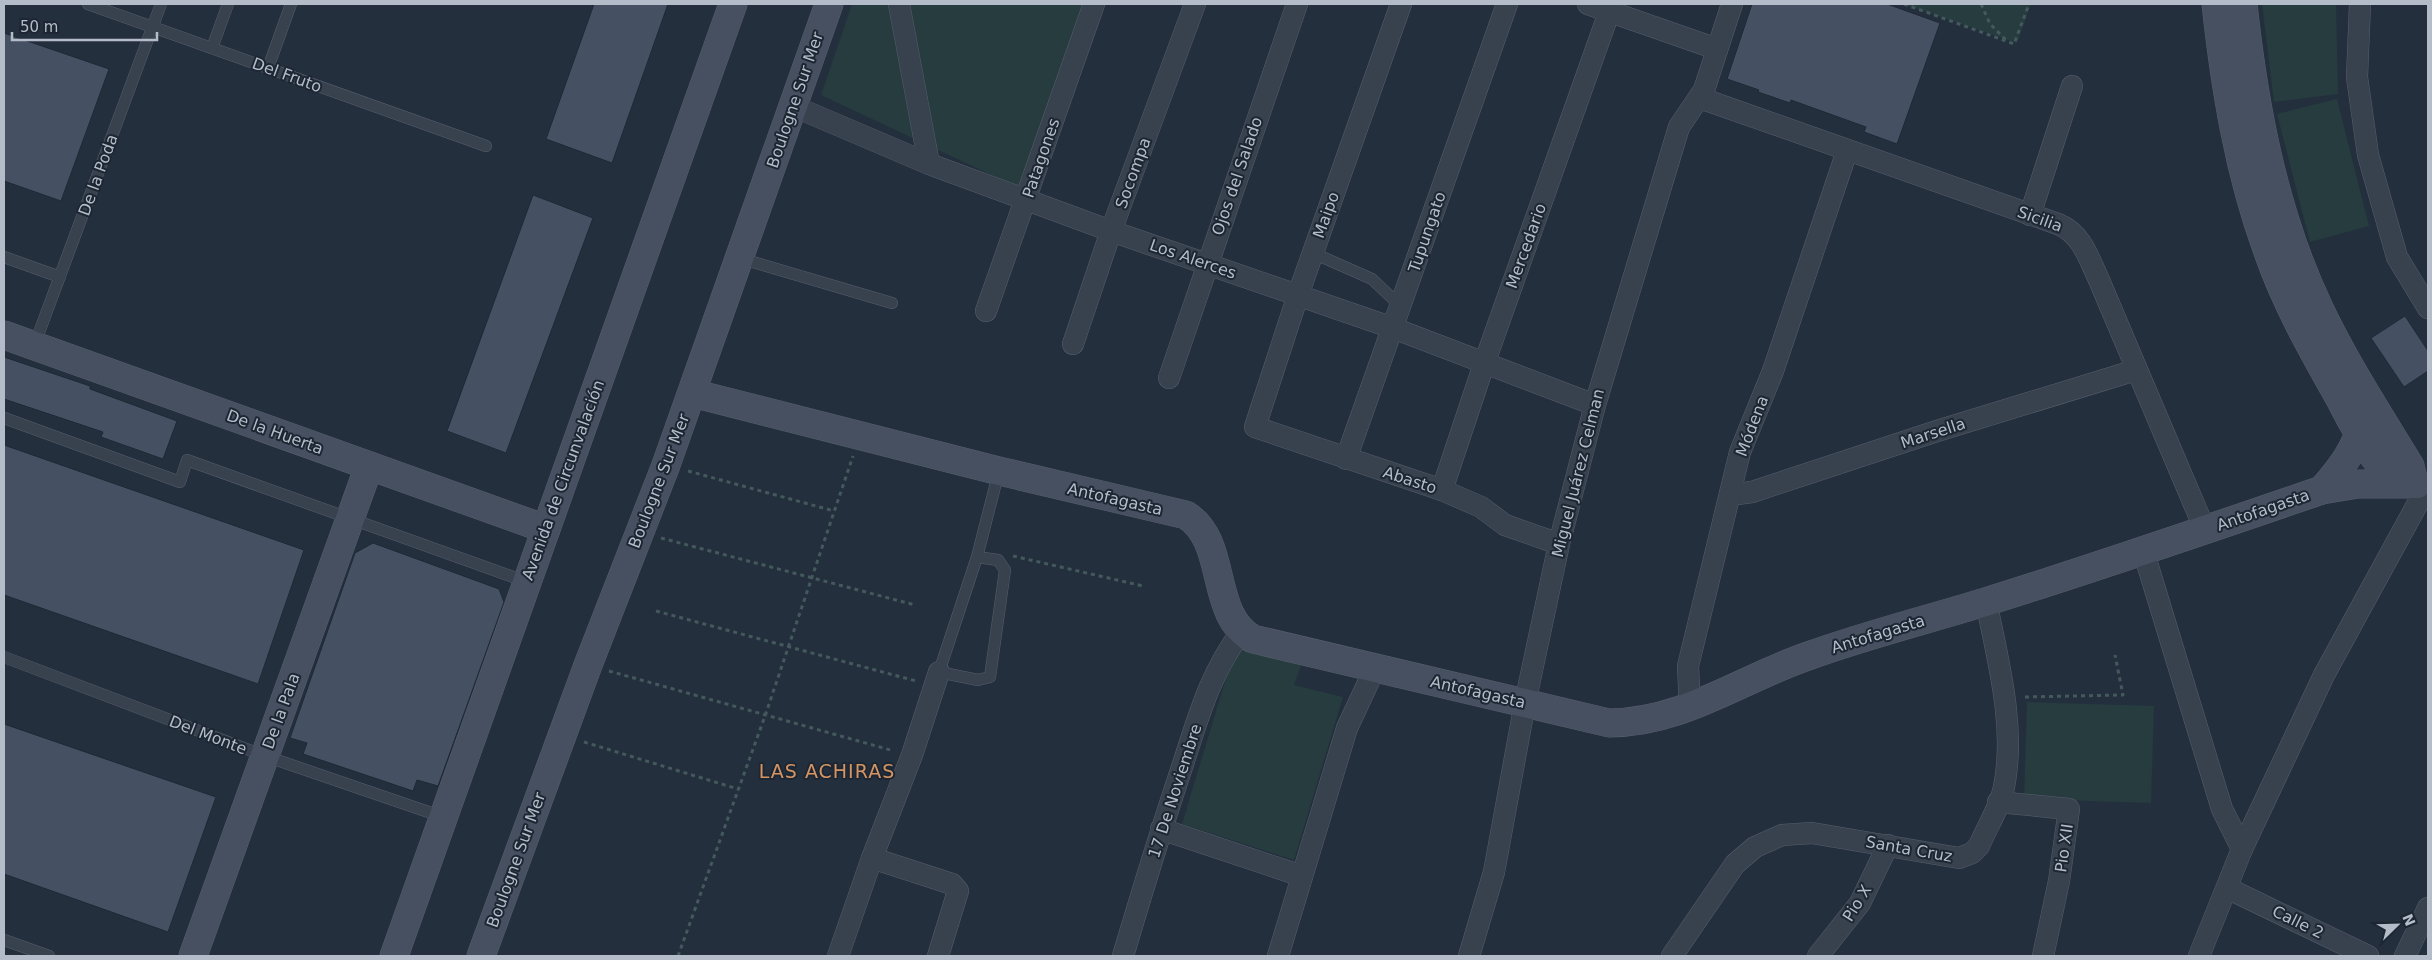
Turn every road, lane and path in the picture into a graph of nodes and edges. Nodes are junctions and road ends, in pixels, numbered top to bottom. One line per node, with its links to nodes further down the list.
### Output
1 (88, 4): 22 (lane, Del Fruto)
2 (160, 4): 22 (lane, De la Poda)
3 (228, 4): 24 (lane)
4 (291, 4): 26 (lane)
5 (733, 4): 70 (street, Avenida de Circunvalación)
6 (829, 4): 29 (street, Boulogne Sur Mer)
7 (899, 4): 32 (street)
8 (1094, 4): 33 (street, Patagones)
9 (1195, 4): 35 (street, Socompa)
10 (1297, 4): 39 (street, Ojos del Salado)
11 (1401, 4): 36 (street, Maipo)
12 (1507, 4): 43 (street, Tupungato)
13 (1588, 4): 21 (street)
14 (1732, 4): 25 (street, Miguel Juárez Celman)
15 (1904, 4): 23 (path)
16 (1981, 4): 23 (path)
17 (2029, 4): 23 (path)
18 (2216, 4): 58 (street)
19 (2243, 4): 54 (street)
20 (2360, 4): 44 (street)
21 (1611, 7): 25 (street); 50 (street, Mercedario)
22 (152, 27): 24 (lane, Del Fruto); 40 (lane, De la Poda)
23 (2014, 44)
24 (212, 48): 26 (lane, Del Fruto)
25 (1717, 49): 28 (street, Miguel Juárez Celman)
26 (268, 68): 30 (lane, Del Fruto)
27 (2072, 86): 34 (street)
28 (1700, 98): 31 (street, Sicilia); 55 (street, Miguel Juárez Celman)
29 (793, 106): 32 (street, Los Alerces); 38 (street, Boulogne Sur Mer)
30 (486, 146)
31 (1847, 151): 34 (street, Sicilia); 67 (street, Módena)
32 (929, 164): 33 (street, Los Alerces)
33 (1027, 200): 35 (street, Los Alerces); 45 (street, Patagones)
34 (2030, 215): 51 (street, Sicilia)
35 (1111, 231): 39 (street, Los Alerces); 48 (street, Socompa)
36 (1313, 254): 41 (street, Maipo); 43 (lane)
37 (4, 257): 40 (lane)
38 (739, 258): 42 (lane); 53 (street, Boulogne Sur Mer)
39 (1207, 263): 41 (street, Los Alerces); 52 (street, Ojos del Salado)
40 (60, 277): 49 (lane, De la Poda)
41 (1298, 295): 46 (street, Los Alerces); 57 (street, Maipo)
42 (892, 303)
43 (1402, 303): 46 (street, Tupungato)
44 (2428, 308)
45 (986, 311)
46 (1393, 328): 50 (street, Los Alerces); 60 (street, Tupungato)
47 (4, 335): 49 (street, De la Huerta)
48 (1073, 344)
49 (34, 346): 62 (street, De la Huerta)
50 (1484, 364): 55 (street, Los Alerces); 65 (street, Mercedario)
51 (2136, 370): 67 (street, Marsella); 71 (street, Sicilia)
52 (1169, 378)
53 (692, 393): 59 (street, Antofagasta); 61 (street, Boulogne Sur Mer)
54 (2367, 395): 58 (street, Antofagasta); 64 (street)
55 (1595, 404): 73 (street, Miguel Juárez Celman)
56 (4, 418): 69 (lane)
57 (1255, 427): 60 (street, Abasto)
58 (2360, 435): 64 (street); 66 (street, Antofagasta)
59 (859, 437): 63 (street, Antofagasta); 68 (path)
60 (1346, 459): 65 (street, Abasto)
61 (666, 465): 68 (path); 72 (street, Boulogne Sur Mer)
62 (369, 466): 69 (street, De la Pala); 70 (street, De la Huerta)
63 (999, 471): 75 (lane); 83 (street, Antofagasta)
64 (2421, 487): 66 (street, Antofagasta); 102 (street)
65 (1442, 490): 73 (street, Abasto)
66 (2322, 490): 71 (street, Antofagasta)
67 (1730, 495): 92 (street, Módena)
68 (834, 511): 77 (path)
69 (350, 519): 78 (lane); 96 (street, De la Pala)
70 (546, 529): 78 (street, Avenida de Circunvalación)
71 (2205, 530): 74 (street, Antofagasta)
72 (640, 532): 77 (path); 87 (street, Boulogne Sur Mer)
73 (1559, 544): 91 (street, Miguel Juárez Celman)
74 (2143, 550): 80 (street, Antofagasta); 102 (street)
75 (977, 557): 76 (lane); 89 (lane)
76 (998, 560): 79 (path); 89 (lane)
77 (812, 578): 81 (path); 84 (path)
78 (527, 582): 99 (street, Avenida de Circunvalación)
79 (1143, 586)
80 (1986, 602): 90 (street, Santa Cruz); 92 (street, Antofagasta)
81 (914, 605)
82 (656, 611): 84 (path)
83 (1241, 632): 88 (street, Antofagasta); 100 (street, 17 De Noviembre)
84 (788, 646): 89 (path); 93 (path)
85 (2116, 655): 90 (path)
86 (4, 657): 96 (lane, Del Monte)
87 (588, 665): 93 (path); 94 (street, Boulogne Sur Mer)
88 (1375, 668): 91 (street, Antofagasta); 104 (street)
89 (937, 679): 95 (street)
90 (2004, 697): 98 (street, Santa Cruz)
91 (1525, 703): 92 (street, Antofagasta); 117 (street, Miguel Juárez Celman)
92 (1690, 708)
93 (765, 716): 95 (path); 97 (path)
94 (562, 735): 97 (path); 111 (street, Boulogne Sur Mer)
95 (912, 755): 103 (street)
96 (265, 756): 99 (lane, Del Monte); 109 (street, De la Pala)
97 (738, 789): 112 (path)
98 (1998, 802): 101 (street, Santa Cruz); 120 (street, Pio XII)
99 (443, 817): 110 (street, Avenida de Circunvalación)
100 (1161, 829): 104 (street); 115 (street, 17 De Noviembre)
101 (1888, 846): 118 (street, Santa Cruz); 119 (street, Pio X)
102 (2242, 849): 105 (street)
103 (872, 858): 113 (street); 114 (street)
104 (1302, 876): 116 (street)
105 (2227, 888): 121 (street); 122 (street, Calle 2)
106 (2428, 908): 123 (street)
107 (4, 940): 108 (lane)
108 (49, 956)
109 (193, 956)
110 (394, 956)
111 (481, 956)
112 (678, 956)
113 (838, 956)
114 (938, 956)
115 (1123, 956)
116 (1278, 956)
117 (1469, 956)
118 (1672, 956)
119 (1818, 956)
120 (2043, 956)
121 (2199, 956)
122 (2368, 956)
123 (2405, 956)

